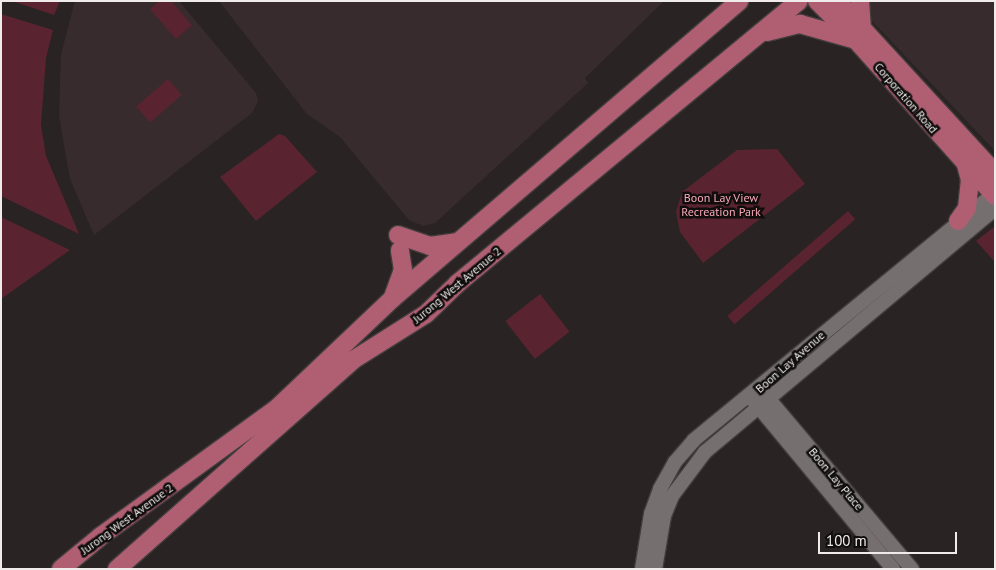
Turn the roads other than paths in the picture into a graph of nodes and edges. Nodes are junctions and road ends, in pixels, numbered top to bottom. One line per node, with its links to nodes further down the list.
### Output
1 (739, 1): 6 (main road, Jurong West Avenue 2)
2 (799, 1): 8 (main road, Jurong West Avenue 2)
3 (817, 1): 7 (main road, Corporation Road)
4 (837, 1): 7 (main road, Corporation Road)
5 (860, 1): 7 (main road)
6 (728, 7): 13 (main road, Jurong West Avenue 2)
7 (859, 34): 8 (main road); 9 (main road, Corporation Road); 10 (main road, Corporation Road)
8 (753, 40): 17 (main road, Jurong West Avenue 2)
9 (966, 166): 11 (main road, Corporation Road); 12 (main road)
10 (995, 173)
11 (994, 198): 12 (street, Boon Lay Avenue); 15 (street, Boon Lay Avenue)
12 (958, 221): 15 (street, Boon Lay Avenue)
13 (458, 242): 14 (main road, Jurong West Avenue 2); 14 (main road)
14 (393, 298): 16 (main road, Jurong West Avenue 2)
15 (758, 397): 18 (street, Boon Lay Avenue); 19 (street, Boon Lay Avenue); 20 (street, Boon Lay Place); 21 (street, Boon Lay Place)
16 (61, 569)
17 (117, 569)
18 (642, 569)
19 (654, 569)
20 (893, 569)
21 (912, 569)

